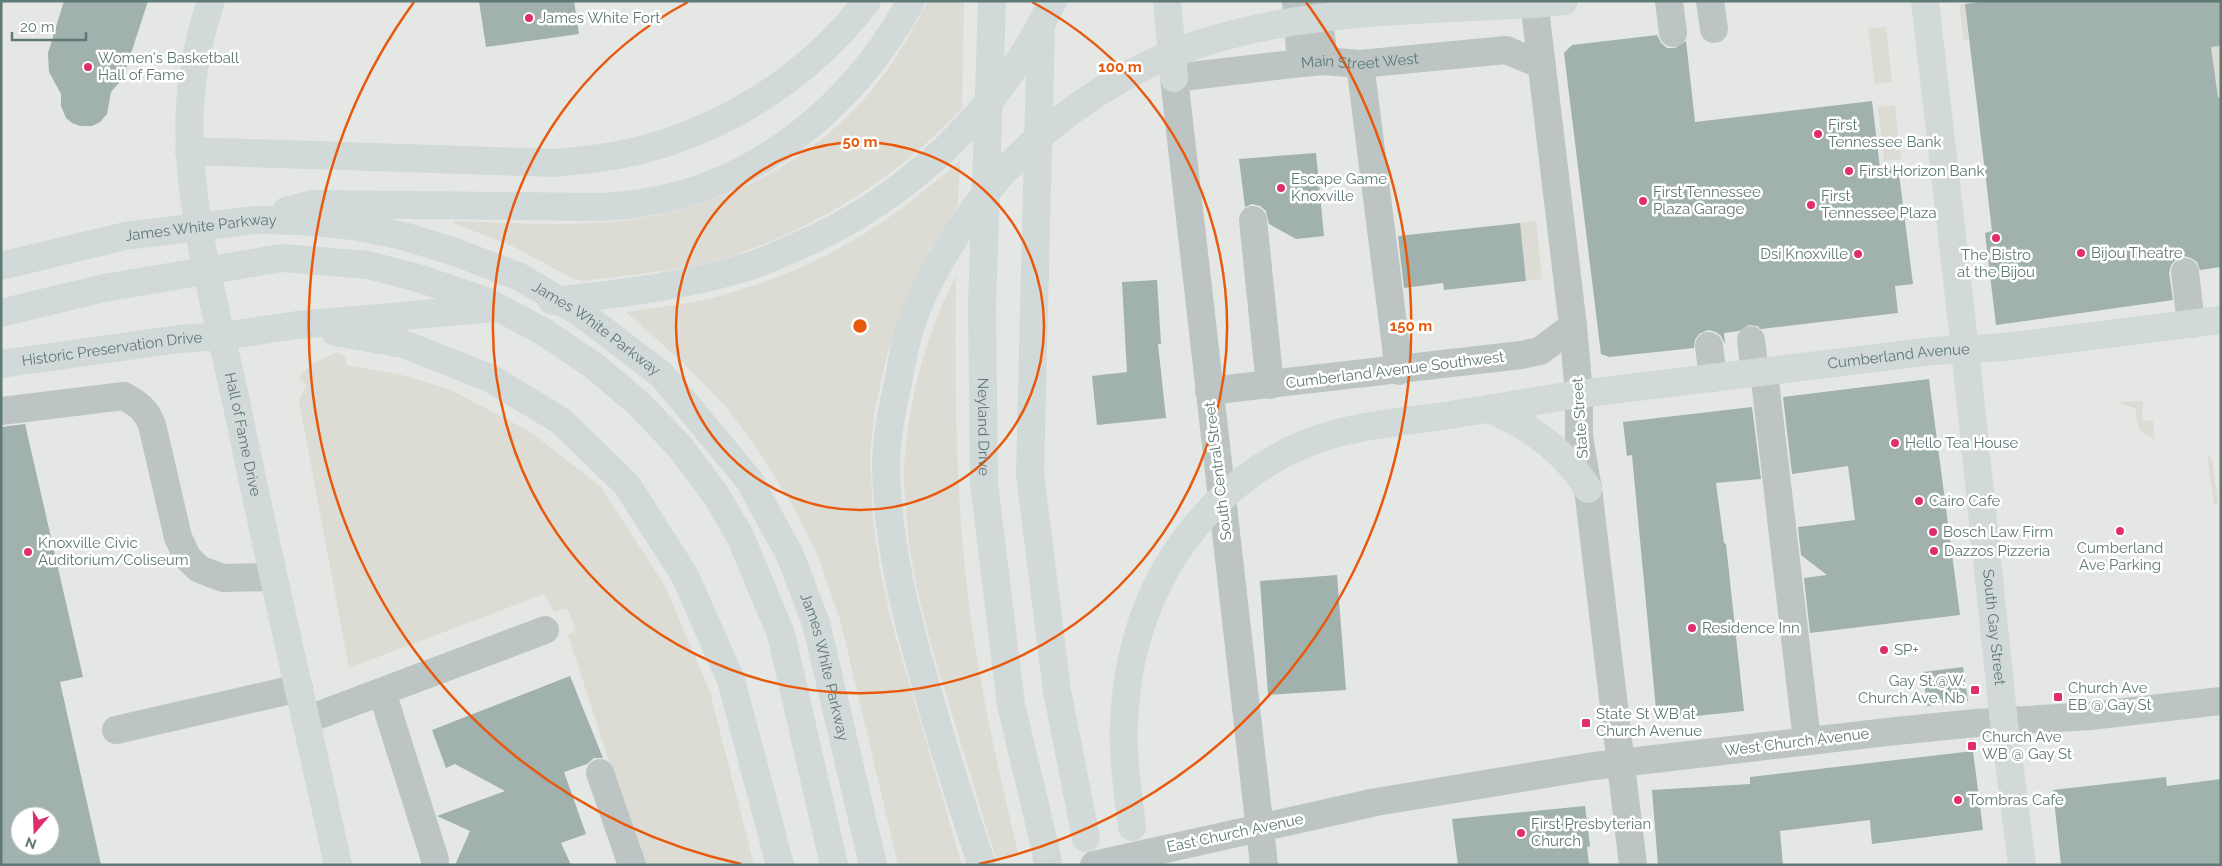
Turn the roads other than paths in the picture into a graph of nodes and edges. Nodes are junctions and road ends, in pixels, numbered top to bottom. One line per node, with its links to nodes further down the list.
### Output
1 (211, 1): 21 (main road, Hall of Fame Drive)
2 (867, 1): 21 (main road)
3 (911, 1): 22 (main road)
4 (992, 1): 59 (main road, Neyland Drive)
5 (1042, 1): 58 (main road)
6 (1054, 1): 29 (main road)
7 (1167, 1): 20 (main road)
8 (1296, 1): 17 (street)
9 (1317, 1): 17 (street)
10 (1564, 1): 14 (main road)
11 (1669, 1): 16 (street)
12 (1710, 1): 15 (street)
13 (1924, 1): 34 (main road, South Gay Street)
14 (1534, 3): 19 (street, State Street); 62 (main road)
15 (1714, 29)
16 (1673, 33)
17 (1312, 62): 18 (street, Main Street West); 20 (street, Main Street West)
18 (1360, 64): 19 (street, Main Street West); 36 (street)
19 (1542, 65): 30 (street, State Street)
20 (1174, 78): 40 (street, South Central Street)
21 (190, 151): 31 (main road, Hall of Fame Drive)
22 (256, 220): 24 (main road, James White Parkway); 67 (main road, James White Parkway)
23 (1253, 220): 39 (street)
24 (1, 266)
25 (2185, 272): 28 (street)
26 (1, 313): 66 (main road, James White Parkway)
27 (2221, 320): 28 (main road, Cumberland Avenue)
28 (2190, 324): 34 (main road, Cumberland Avenue)
29 (297, 325): 31 (main road, Historic Preservation Drive); 65 (main road)
30 (1573, 326): 36 (street, Cumberland Avenue Southwest); 41 (street, State Street)
31 (223, 336): 35 (main road, Historic Preservation Drive); 45 (main road, Hall of Fame Drive)
32 (1751, 340): 37 (street)
33 (1709, 346): 38 (street)
34 (1965, 349): 37 (main road, Cumberland Avenue); 51 (main road, South Gay Street)
35 (1, 364)
36 (1399, 371): 39 (street, Cumberland Avenue Southwest)
37 (1759, 372): 38 (main road, Cumberland Avenue); 53 (street)
38 (1713, 378): 41 (main road, Cumberland Avenue)
39 (1270, 385): 40 (street, Cumberland Avenue Southwest)
40 (1209, 392): 69 (street, South Central Street)
41 (1579, 394): 42 (main road, Cumberland Avenue); 44 (street, State Street)
42 (1489, 409): 44 (main road); 57 (main road, Cumberland Avenue)
43 (1, 411): 45 (street)
44 (1588, 489): 54 (street, State Street)
45 (273, 577): 47 (main road, Hall of Fame Drive)
46 (545, 630): 48 (street)
47 (299, 688): 50 (main road, Hall of Fame Drive); 52 (street)
48 (382, 692): 50 (street); 61 (street)
49 (2221, 701): 51 (street, West Church Avenue)
50 (306, 720): 63 (main road, Hall of Fame Drive)
51 (2004, 722): 53 (street, West Church Avenue); 71 (main road, South Gay Street)
52 (116, 730)
53 (1807, 741): 54 (street, West Church Avenue)
54 (1621, 762): 56 (street, West Church Avenue); 70 (street, State Street)
55 (600, 773): 64 (street)
56 (1376, 802): 60 (street, East Church Avenue)
57 (1132, 827)
58 (1086, 838)
59 (1045, 847)
60 (1159, 857): 68 (street, East Church Avenue)
61 (435, 860)
62 (980, 862)
63 (338, 865)
64 (632, 865)
65 (780, 865)
66 (834, 865)
67 (874, 865)
68 (1094, 865)
69 (1264, 865)
70 (1633, 865)
71 (2022, 865)

